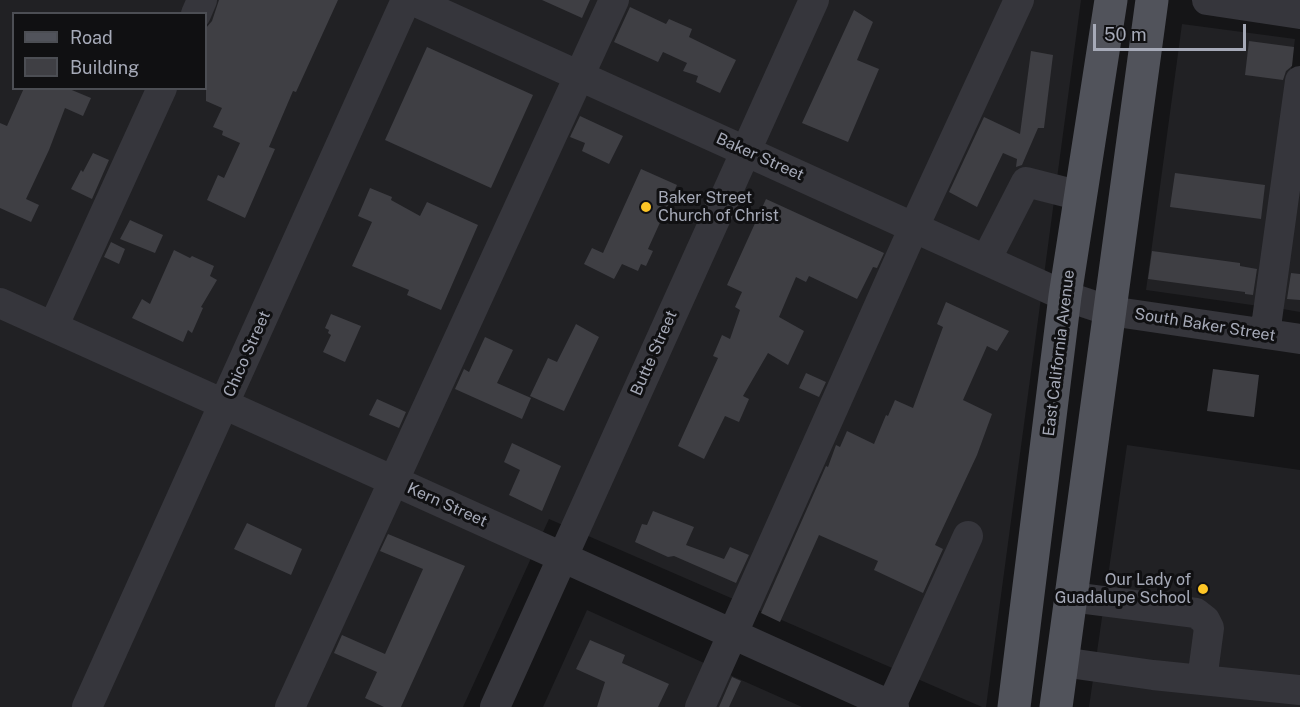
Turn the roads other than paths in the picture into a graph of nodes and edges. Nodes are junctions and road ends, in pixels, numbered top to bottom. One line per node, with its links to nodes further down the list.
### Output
1 (406, 0): 23 (street, Chico Street)
2 (411, 0): 10 (street, Baker Street)
3 (614, 0): 10 (street)
4 (814, 0): 13 (street, Butte Street)
5 (1019, 0): 15 (street)
6 (1111, 0): 14 (main road, East California Avenue)
7 (1152, 0): 19 (main road)
8 (1209, 0): 9 (street)
9 (1300, 14)
10 (579, 76): 13 (street, Baker Street); 24 (street)
11 (1300, 81): 21 (street)
12 (161, 90): 20 (street)
13 (746, 151): 15 (street, Baker Street); 26 (street, Butte Street)
14 (1081, 196): 16 (street); 17 (main road, East California Avenue)
15 (914, 227): 16 (street, Baker Street); 28 (street)
16 (986, 260): 17 (street, Baker Street)
17 (1065, 296): 19 (street, Baker Street); 37 (main road, East California Avenue)
18 (0, 303): 20 (street, Kern Street)
19 (1110, 311): 21 (street, South Baker Street); 27 (main road)
20 (53, 327): 23 (street, Kern Street)
21 (1265, 334): 22 (street, South Baker Street)
22 (1300, 339)
23 (224, 404): 24 (street, Kern Street); 33 (street, Chico Street)
24 (393, 481): 26 (street, Kern Street); 34 (street)
25 (968, 536): 32 (street)
26 (562, 557): 28 (street, Kern Street); 35 (street, Butte Street)
27 (1071, 597): 29 (main road); 30 (street)
28 (733, 634): 32 (street, Kern Street); 36 (street)
29 (1062, 662): 30 (street); 38 (main road)
30 (1202, 680): 31 (street)
31 (1300, 690)
32 (892, 706)
33 (87, 707)
34 (290, 707)
35 (495, 707)
36 (700, 707)
37 (1014, 707)
38 (1056, 707)

